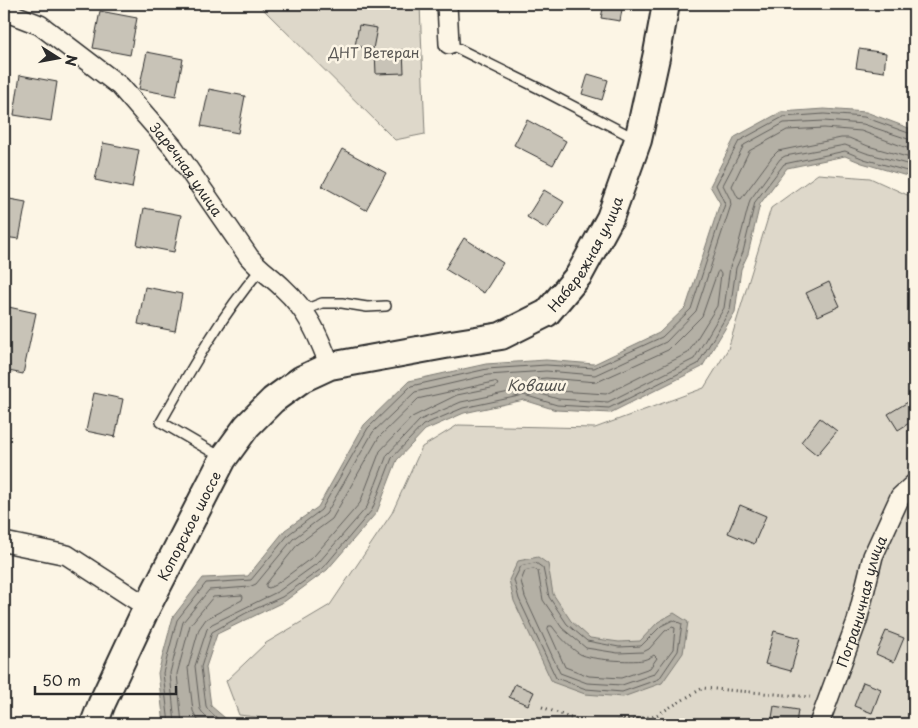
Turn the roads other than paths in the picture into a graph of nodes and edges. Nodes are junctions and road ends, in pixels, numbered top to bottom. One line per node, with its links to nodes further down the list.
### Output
1 (447, 4): 4 (street)
2 (666, 4): 5 (main road, Набережная улица)
3 (4, 11): 6 (street, Заречная улица)
4 (449, 44): 5 (lane)
5 (638, 140): 9 (main road, Набережная улица)
6 (260, 270): 8 (street, Заречная улица); 10 (lane)
7 (386, 306): 8 (lane)
8 (304, 310): 9 (street, Заречная улица)
9 (330, 366): 10 (main road, Копорское шоссе)
10 (223, 459): 13 (main road, Копорское шоссе)
11 (914, 484): 15 (street, Пограничная улица)
12 (4, 542): 13 (street)
13 (147, 607): 14 (main road, Копорское шоссе)
14 (94, 724)
15 (819, 724)

